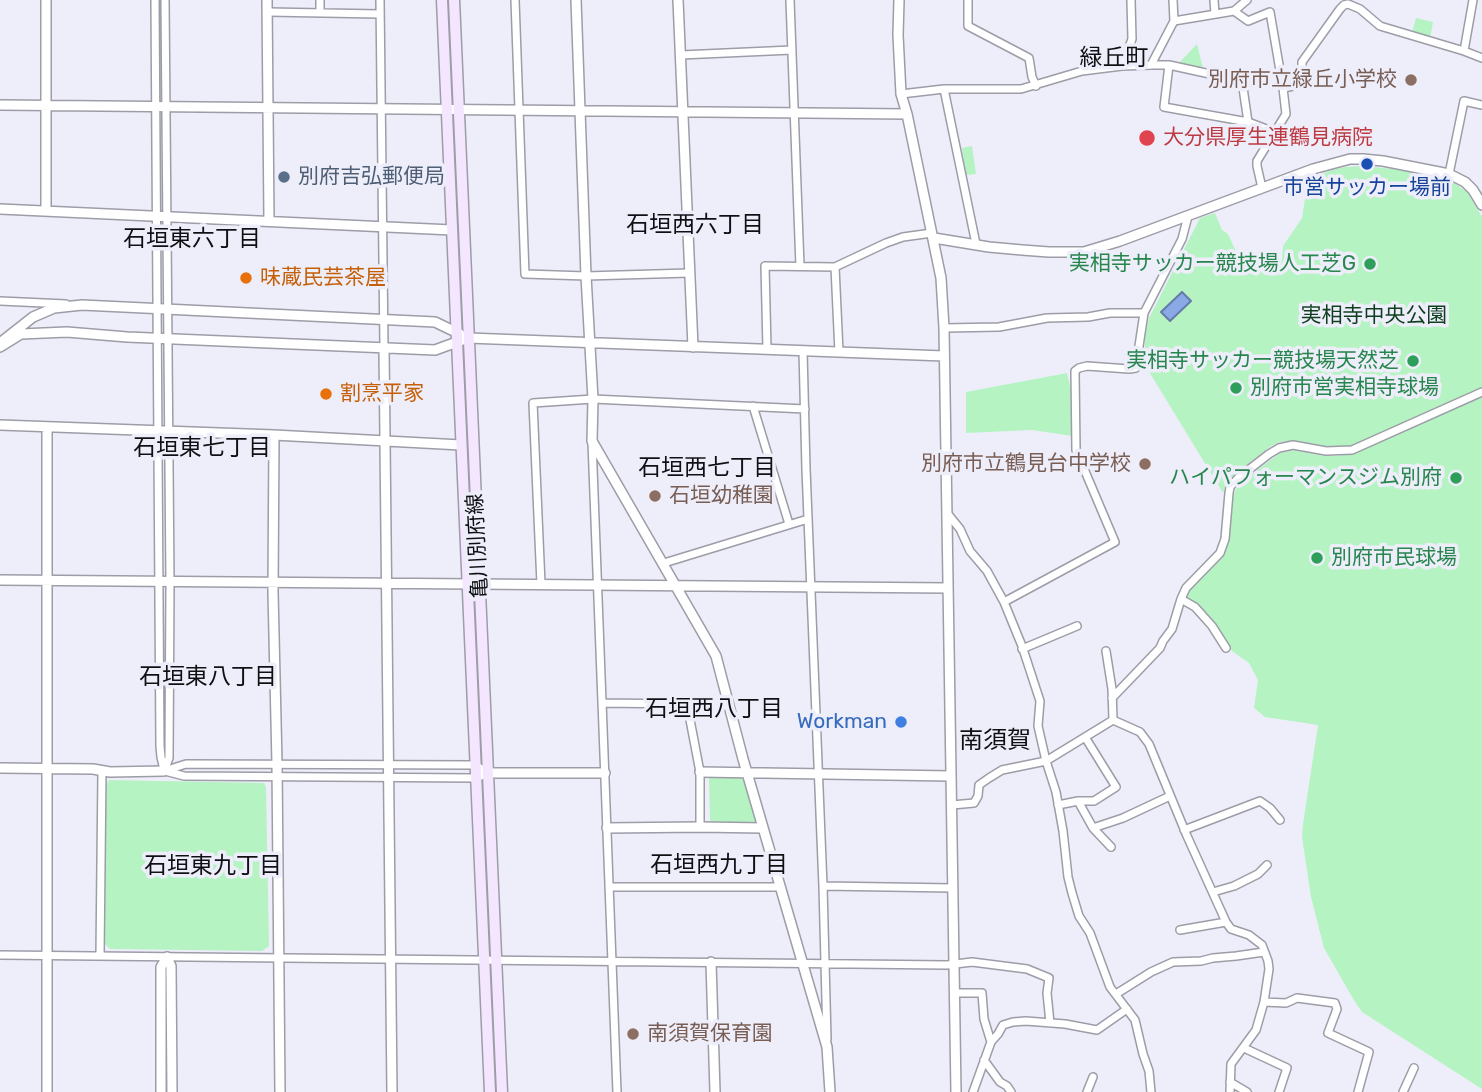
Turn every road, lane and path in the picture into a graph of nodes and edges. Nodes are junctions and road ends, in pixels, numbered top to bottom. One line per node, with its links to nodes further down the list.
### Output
1 (46, 0): 39 (street)
2 (155, 0): 40 (street)
3 (165, 0): 41 (street)
4 (267, 0): 21 (street)
5 (320, 0): 22 (street)
6 (380, 0): 23 (street)
7 (442, 0): 44 (main road, 亀川別府線)
8 (454, 0): 45 (main road, 亀川別府線)
9 (515, 0): 46 (street)
10 (576, 0): 47 (street)
11 (678, 0): 28 (street)
12 (790, 0): 26 (street)
13 (899, 0): 36 (street)
14 (968, 0): 33 (street)
15 (1132, 0): 32 (street)
16 (1173, 0): 25 (street)
17 (1214, 0): 24 (street)
18 (1247, 0): 20 (street)
19 (1473, 0): 27 (street)
20 (1234, 11): 24 (street); 34 (street)
21 (268, 12): 22 (street); 42 (street)
22 (320, 12): 23 (street)
23 (380, 13): 43 (street)
24 (1215, 14): 25 (street)
25 (1174, 21): 30 (street)
26 (792, 50): 28 (street); 49 (street)
27 (1464, 51): 29 (street); 34 (street)
28 (681, 55): 48 (street)
29 (1482, 58)
30 (1151, 65): 31 (street); 32 (street)
31 (1169, 65): 51 (street); 51 (street)
32 (1122, 66): 33 (street)
33 (1036, 86): 35 (street)
34 (1283, 88): 52 (street)
35 (944, 89): 36 (street); 65 (street)
36 (901, 94): 50 (street)
37 (0, 105): 39 (street)
38 (1482, 105): 53 (street)
39 (46, 106): 40 (street); 57 (street)
40 (155, 107): 41 (street); 58 (street)
41 (167, 107): 42 (street); 59 (street)
42 (268, 108): 43 (street); 61 (street)
43 (382, 109): 44 (street); 62 (street)
44 (447, 110): 45 (street); 63 (main road, 亀川別府線)
45 (459, 110): 46 (street); 79 (main road, 亀川別府線)
46 (519, 111): 47 (street); 69 (street)
47 (580, 111): 48 (street); 69 (street)
48 (683, 113): 49 (street); 68 (street)
49 (795, 114): 50 (street); 66 (street)
50 (908, 114): 64 (street)
51 (1248, 122): 52 (street)
52 (1274, 132): 54 (street)
53 (1449, 174): 54 (street); 55 (street)
54 (1262, 188): 60 (street)
55 (1482, 205)
56 (0, 209): 57 (street)
57 (46, 211): 58 (street)
58 (156, 216): 59 (street); 72 (street)
59 (167, 216): 61 (street); 73 (street)
60 (1188, 216): 65 (street); 74 (street)
61 (268, 221): 62 (street)
62 (382, 226): 63 (street); 75 (street)
63 (452, 230): 77 (main road, 亀川別府線)
64 (933, 235): 65 (street); 67 (street); 76 (street)
65 (976, 244)
66 (800, 266): 67 (street); 85 (street)
67 (835, 267): 87 (street)
68 (690, 273): 69 (street); 83 (street)
69 (586, 276): 81 (street)
70 (0, 301): 71 (street)
71 (82, 304): 72 (street); 82 (street)
72 (156, 309): 73 (street); 78 (street)
73 (167, 310): 75 (street); 80 (street)
74 (1143, 313): 76 (street); 119 (street)
75 (383, 320): 77 (street); 84 (street)
76 (944, 328): 88 (street)
77 (457, 337): 79 (street); 84 (street); 100 (main road, 亀川別府線)
78 (157, 338): 80 (street); 82 (street); 95 (street)
79 (468, 338): 81 (street); 112 (main road, 亀川別府線)
80 (168, 339): 84 (street); 96 (street)
81 (590, 343): 83 (street); 90 (street)
82 (0, 345)
83 (693, 347): 85 (street)
84 (384, 348): 99 (street)
85 (767, 349): 86 (street)
86 (803, 351): 87 (street); 92 (street)
87 (839, 352): 88 (street)
88 (944, 356): 101 (street)
89 (1482, 392): 118 (street)
90 (593, 399): 91 (street); 98 (street); 113 (street)
91 (753, 406): 92 (street); 103 (street)
92 (805, 409): 102 (street)
93 (0, 425): 94 (street)
94 (47, 427): 95 (street); 106 (street)
95 (158, 430): 96 (street); 107 (street)
96 (169, 431): 97 (street); 108 (street)
97 (274, 435): 99 (street); 109 (street)
98 (592, 440): 104 (street); 114 (street)
99 (385, 441): 100 (street); 110 (street)
100 (461, 445): 111 (main road, 亀川別府線)
101 (947, 513): 117 (street); 119 (street)
102 (808, 519): 103 (street); 116 (street)
103 (789, 524): 104 (street)
104 (663, 563): 115 (street)
105 (0, 580): 106 (street)
106 (47, 580): 107 (street); 133 (street)
107 (159, 581): 108 (street); 135 (street)
108 (170, 581): 109 (street); 135 (street)
109 (273, 582): 110 (street); 129 (street)
110 (386, 582): 111 (street); 130 (street)
111 (467, 583): 112 (street); 131 (main road, 亀川別府線)
112 (479, 583): 113 (street); 139 (main road, 亀川別府線)
113 (541, 584): 114 (street)
114 (598, 584): 115 (street); 125 (street)
115 (676, 585): 116 (street); 137 (street)
116 (811, 586): 117 (street); 140 (street)
117 (948, 588): 142 (street)
118 (1181, 599): 121 (street); 124 (street)
119 (1004, 602): 122 (street)
120 (1077, 626): 122 (street)
121 (1226, 648)
122 (1022, 649): 128 (street)
123 (1107, 650): 124 (street)
124 (1112, 698): 126 (street)
125 (602, 703): 136 (street); 138 (street)
126 (1113, 720): 127 (street); 145 (street)
127 (1086, 737): 128 (street); 146 (street)
128 (1046, 761): 147 (street); 148 (street)
129 (277, 764): 130 (street); 135 (street); 141 (street)
130 (388, 765): 131 (street); 143 (street)
131 (475, 765): 139 (street); 144 (main road, 亀川別府線)
132 (0, 768): 133 (street)
133 (47, 769): 134 (street); 166 (street)
134 (102, 771): 135 (street); 167 (street)
135 (164, 771): 141 (street)
136 (700, 772): 137 (street); 150 (street)
137 (747, 772): 140 (street); 152 (street)
138 (605, 773): 139 (street); 151 (street)
139 (488, 774): 144 (street); 172 (main road, 亀川別府線)
140 (819, 774): 142 (street); 157 (street)
141 (277, 776): 143 (street); 169 (street)
142 (951, 776): 147 (street)
143 (388, 777): 144 (street); 170 (street)
144 (476, 778): 171 (main road, 亀川別府線)
145 (1170, 796): 153 (street); 154 (street)
146 (1078, 801): 148 (street); 153 (street)
147 (952, 805): 160 (street)
148 (1058, 805): 179 (street)
149 (1280, 820): 154 (street)
150 (700, 827): 151 (street); 152 (street)
151 (607, 828): 158 (street)
152 (763, 828): 159 (street)
153 (1093, 828): 155 (street)
154 (1184, 830): 161 (street)
155 (1111, 848)
156 (1267, 864): 161 (street)
157 (823, 886): 160 (street); 176 (street)
158 (609, 887): 159 (street); 173 (street)
159 (780, 887): 175 (street)
160 (953, 888): 177 (street)
161 (1213, 892): 162 (street)
162 (1226, 922): 163 (street); 164 (street)
163 (1180, 930)
164 (1264, 952): 179 (street); 180 (street)
165 (0, 955): 166 (street)
166 (47, 956): 167 (street); 190 (street)
167 (100, 956): 168 (street)
168 (167, 957): 169 (street); 191 (street); 192 (street)
169 (278, 958): 170 (street); 193 (street)
170 (390, 959): 171 (street); 194 (street)
171 (484, 960): 172 (street); 195 (main road, 亀川別府線)
172 (496, 960): 173 (street); 196 (main road, 亀川別府線)
173 (612, 961): 174 (street); 197 (street)
174 (711, 962): 175 (street); 198 (street)
175 (802, 963): 176 (street); 184 (street)
176 (825, 963): 177 (street); 184 (street)
177 (954, 964): 178 (street); 182 (street)
178 (954, 993): 183 (street); 200 (street)
179 (1116, 994): 181 (street)
180 (1264, 1002): 185 (street); 208 (street)
181 (1128, 1009): 182 (street); 204 (street)
182 (1049, 1023): 183 (street)
183 (990, 1042): 186 (street)
184 (827, 1046): 199 (street)
185 (1244, 1048): 189 (street); 207 (street)
186 (984, 1060): 201 (street); 202 (street)
187 (1414, 1068): 209 (street)
188 (1093, 1077): 203 (street)
189 (1230, 1082): 205 (street); 206 (street)
190 (47, 1092)
191 (161, 1092)
192 (172, 1092)
193 (280, 1092)
194 (392, 1092)
195 (490, 1092)
196 (502, 1092)
197 (617, 1092)
198 (715, 1092)
199 (830, 1092)
200 (956, 1092)
201 (973, 1092)
202 (1011, 1092)
203 (1087, 1092)
204 (1152, 1092)
205 (1230, 1092)
206 (1247, 1092)
207 (1279, 1092)
208 (1358, 1092)
209 (1403, 1092)

